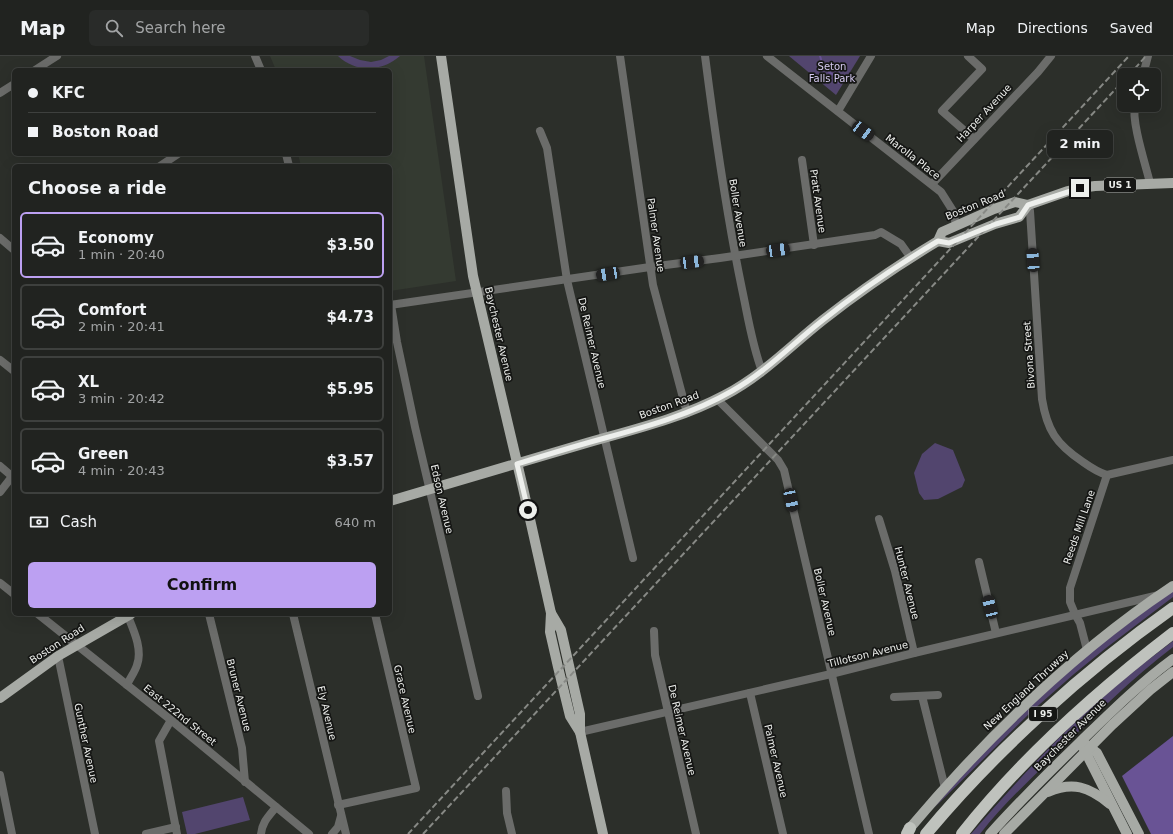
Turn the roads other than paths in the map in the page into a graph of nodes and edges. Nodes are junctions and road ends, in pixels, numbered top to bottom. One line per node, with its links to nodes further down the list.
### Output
1 (56, 56): 11 (street)
2 (255, 56): 12 (street)
3 (441, 56): 36 (main road, Baychester Avenue)
4 (620, 56): 34 (street, Palmer Avenue)
5 (705, 56): 32 (street, Boller Avenue)
6 (767, 56): 16 (street, Marolla Place)
7 (871, 56): 16 (street)
8 (968, 56): 19 (street)
9 (1148, 56): 13 (street)
10 (1046, 58): 19 (street, Harper Avenue)
11 (38, 68)
12 (260, 68)
13 (1145, 68)
14 (12, 85): 15 (street)
15 (0, 93)
16 (838, 112): 25 (street, Marolla Place)
17 (1134, 112): 24 (street)
18 (540, 131): 35 (street, De Reimer Avenue)
19 (974, 139): 25 (street, Harper Avenue)
20 (175, 156): 22 (street)
21 (802, 160): 30 (street, Pratt Avenue)
22 (163, 164)
23 (1173, 182): 24 (main road, Boston Road / US 1)
24 (1150, 183): 26 (main road, Boston Road / US 1)
25 (932, 184): 27 (street, Marolla Place)
26 (1028, 205): 27 (main road, Boston Road / US 1); 29 (main road, Boston Road / US 1); 49 (street, Bivona Street)
27 (956, 224): 29 (main road, Boston Road / US 1)
28 (0, 238): 31 (street)
29 (938, 241): 33 (main road, Boston Road / US 1)
30 (814, 245): 32 (street); 33 (street)
31 (12, 248)
32 (735, 256): 34 (street); 41 (street, Boller Avenue)
33 (911, 258): 41 (main road, Boston Road / US 1)
34 (650, 267): 35 (street); 43 (street, Palmer Avenue)
35 (567, 280): 36 (street); 44 (street, De Reimer Avenue)
36 (477, 293): 37 (street); 46 (main road, Baychester Avenue)
37 (392, 305)
38 (392, 311): 51 (street, Edson Avenue)
39 (0, 360): 40 (street)
40 (12, 369)
41 (762, 371): 42 (main road, Boston Road / US 1)
42 (717, 399): 43 (main road, Boston Road / US 1); 78 (street, Boller Avenue)
43 (687, 413): 44 (main road, Boston Road / US 1)
44 (604, 438): 46 (main road, Boston Road / US 1); 55 (street, De Reimer Avenue)
45 (1173, 460): 49 (street)
46 (517, 464): 51 (main road, Boston Road / US 1); 88 (main road, Baychester Avenue)
47 (0, 466): 48 (street)
48 (12, 475)
49 (1106, 475): 62 (street, Reeds Mill Lane)
50 (12, 477): 52 (street)
51 (429, 489): 53 (main road, Boston Road / US 1); 82 (street, Edson Avenue)
52 (0, 492)
53 (392, 500)
54 (879, 519): 74 (street, Hunter Avenue)
55 (633, 558)
56 (978, 562): 70 (street)
57 (0, 583): 59 (street)
58 (1173, 586): 60 (main road, New England Thruway)
59 (12, 592)
60 (1162, 594): 62 (street, Tillotson Avenue); 73 (main road, New England Thruway)
61 (1173, 608): 114 (highway, I 95)
62 (1075, 614): 70 (street, Tillotson Avenue); 73 (street, Reeds Mill Lane)
63 (40, 616): 72 (street, East 222nd Street)
64 (127, 616): 72 (main road, Boston Road)
65 (129, 616): 79 (street)
66 (209, 616): 92 (street, Bruner Avenue)
67 (293, 616): 96 (street, Ely Avenue)
68 (375, 616): 96 (street, Grace Avenue)
69 (654, 630): 86 (street, De Reimer Avenue)
70 (996, 633): 74 (street, Tillotson Avenue)
71 (1173, 633): 115 (highway, I 95)
72 (76, 645): 75 (main road, Boston Road); 79 (street, East 222nd Street)
73 (1087, 650): 93 (main road, New England Thruway)
74 (914, 652): 78 (street, Tillotson Avenue)
75 (58, 656): 85 (main road, Boston Road); 103 (street, Gunther Avenue)
76 (1173, 659): 89 (main road, Baychester Avenue)
77 (1173, 672): 90 (main road)
78 (831, 674): 80 (street, Tillotson Avenue); 113 (street, Boller Avenue)
79 (127, 684): 87 (street, East 222nd Street)
80 (750, 693): 86 (street, Tillotson Avenue); 112 (street, Palmer Avenue)
81 (938, 695): 83 (street)
82 (478, 696)
83 (922, 696): 84 (street); 93 (street)
84 (894, 697)
85 (0, 698)
86 (668, 712): 88 (street, Tillotson Avenue); 111 (street, De Reimer Avenue)
87 (171, 720): 92 (street, East 222nd Street); 100 (street)
88 (580, 732): 110 (main road, Baychester Avenue)
89 (1081, 741): 90 (main road); 116 (main road, Baychester Avenue)
90 (1087, 750): 95 (main road); 97 (main road); 119 (main road)
91 (0, 775): 102 (street)
92 (245, 782): 98 (street, East 222nd Street)
93 (945, 788): 101 (main road, New England Thruway)
94 (506, 791): 109 (street)
95 (1042, 795): 97 (main road); 117 (main road)
96 (338, 805): 99 (street, Ely Avenue)
97 (1113, 806): 118 (main road)
98 (276, 808): 105 (street); 106 (street, East 222nd Street)
99 (342, 816): 107 (street); 108 (street, Ely Avenue)
100 (177, 831): 104 (street)
101 (907, 832)
102 (12, 834)
103 (95, 834)
104 (146, 834)
105 (262, 834)
106 (309, 834)
107 (332, 834)
108 (346, 834)
109 (512, 834)
110 (603, 834)
111 (696, 834)
112 (782, 834)
113 (869, 834)
114 (926, 834)
115 (962, 834)
116 (990, 834)
117 (1004, 834)
118 (1127, 834)
119 (1139, 834)

